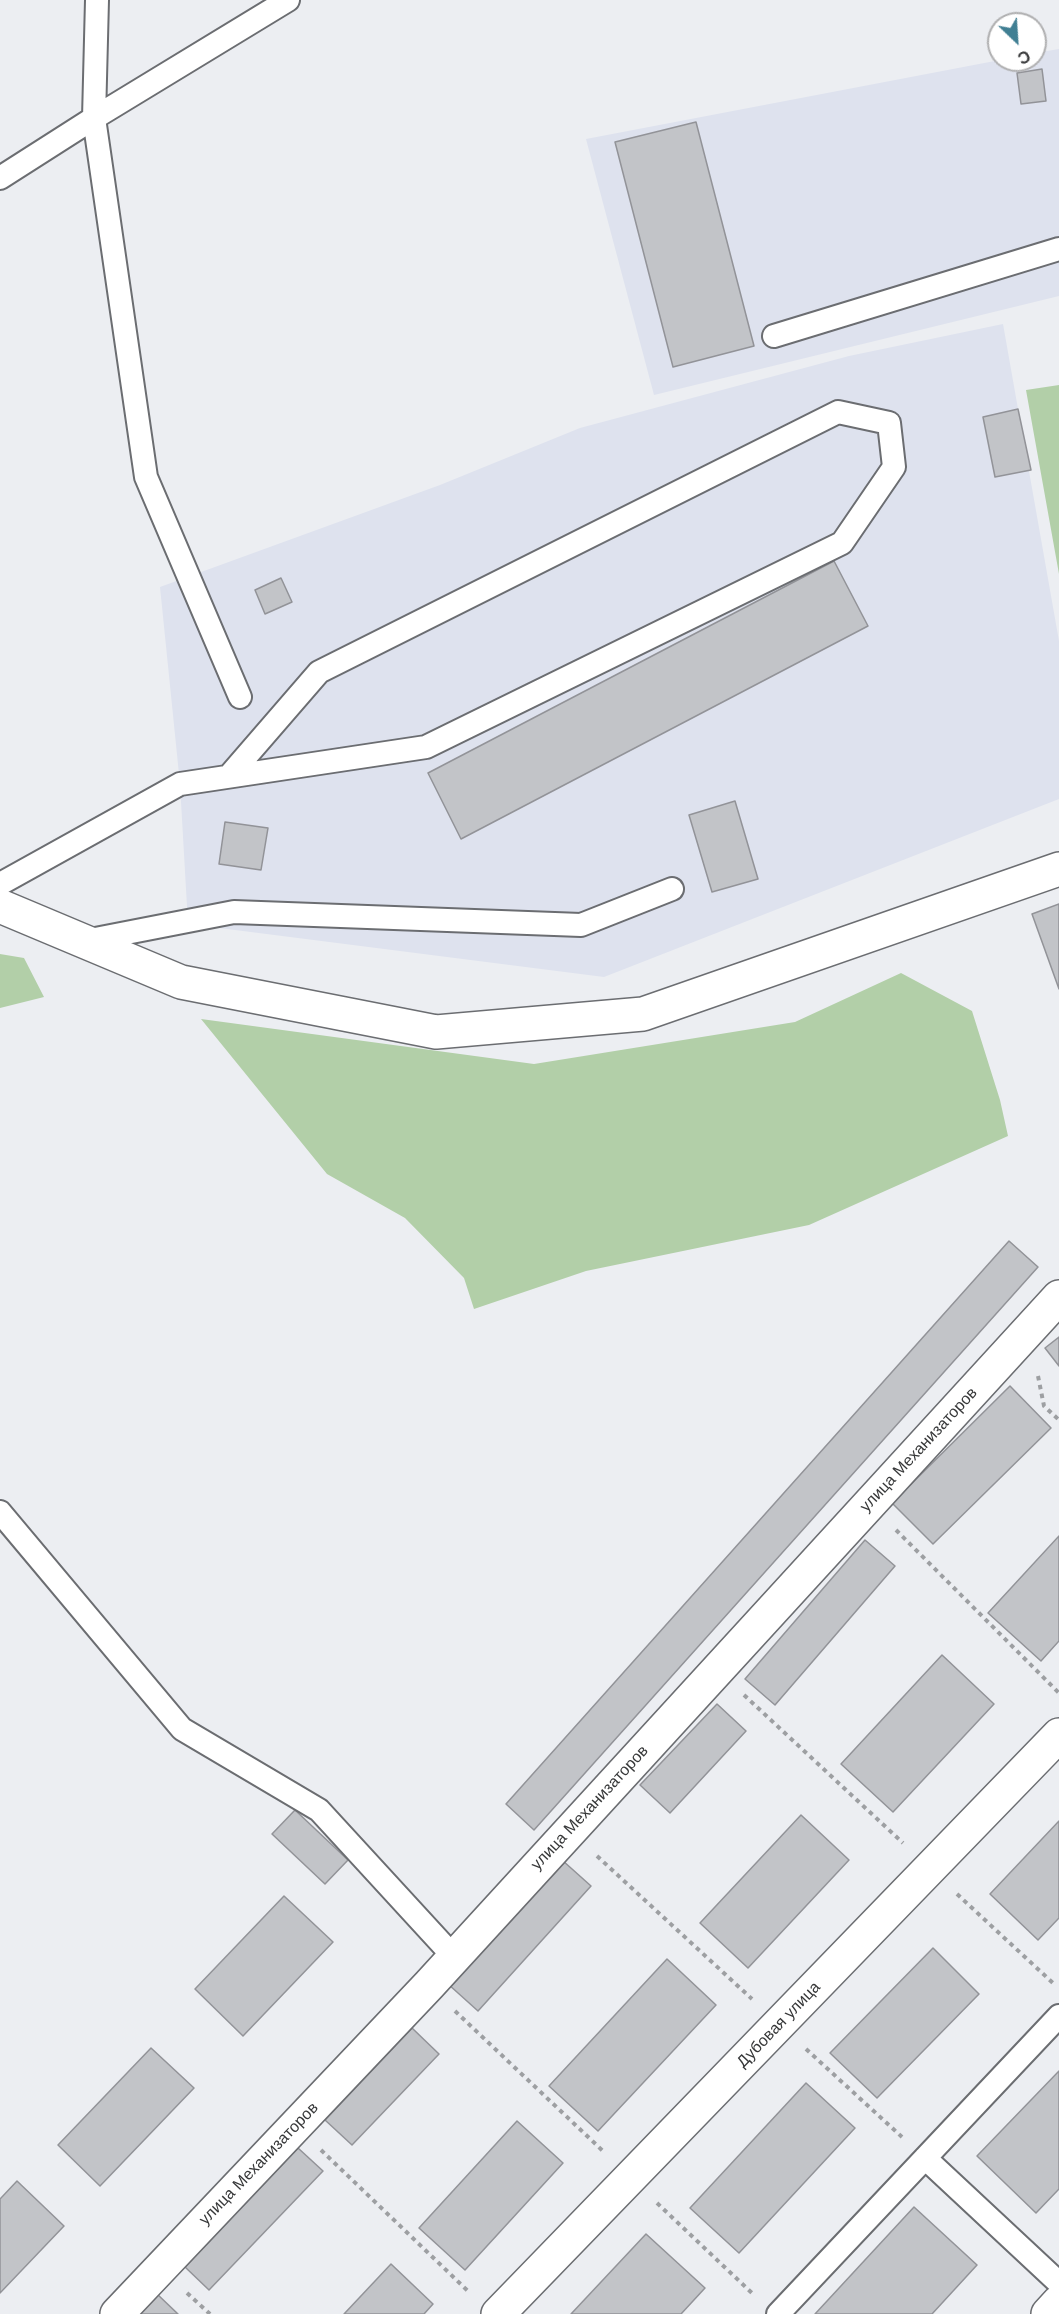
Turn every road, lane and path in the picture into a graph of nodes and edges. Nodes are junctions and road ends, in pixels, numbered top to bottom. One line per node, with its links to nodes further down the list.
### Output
1 (97, 0): 3 (lane)
2 (288, 0): 3 (lane)
3 (94, 118): 4 (lane); 7 (lane)
4 (0, 178)
5 (1059, 249): 6 (lane)
6 (774, 336)
7 (240, 697)
8 (229, 776): 8 (lane); 10 (lane)
9 (1059, 869): 13 (street)
10 (0, 884)
11 (672, 889): 13 (lane)
12 (0, 906): 13 (street)
13 (83, 941)
14 (1059, 1297): 15 (street, улица Механизаторов)
15 (1028, 1331): 16 (path); 17 (street, улица Механизаторов)
16 (1059, 1420)
17 (870, 1503): 19 (street, улица Механизаторов); 20 (path)
18 (0, 1512): 24 (lane)
19 (717, 1670): 22 (street, улица Механизаторов); 23 (path)
20 (1059, 1693)
21 (1059, 1735): 23 (street, Дубовая улица)
22 (570, 1831): 24 (street, улица Механизаторов); 28 (path)
23 (930, 1869): 26 (path); 28 (street, Дубовая улица)
24 (454, 1957): 25 (street, улица Механизаторов)
25 (429, 1985): 29 (street, улица Механизаторов); 31 (path)
26 (1059, 1989)
27 (1059, 2016): 30 (lane)
28 (779, 2024): 30 (path); 31 (street, Дубовая улица)
29 (296, 2125): 35 (path); 36 (street, улица Механизаторов)
30 (925, 2158): 32 (lane); 37 (lane)
31 (631, 2177): 33 (path); 35 (street, Дубовая улица)
32 (1059, 2283)
33 (757, 2298)
34 (1059, 2302): 38 (street)
35 (486, 2306)
36 (117, 2314)
37 (778, 2314)
38 (1048, 2314)

